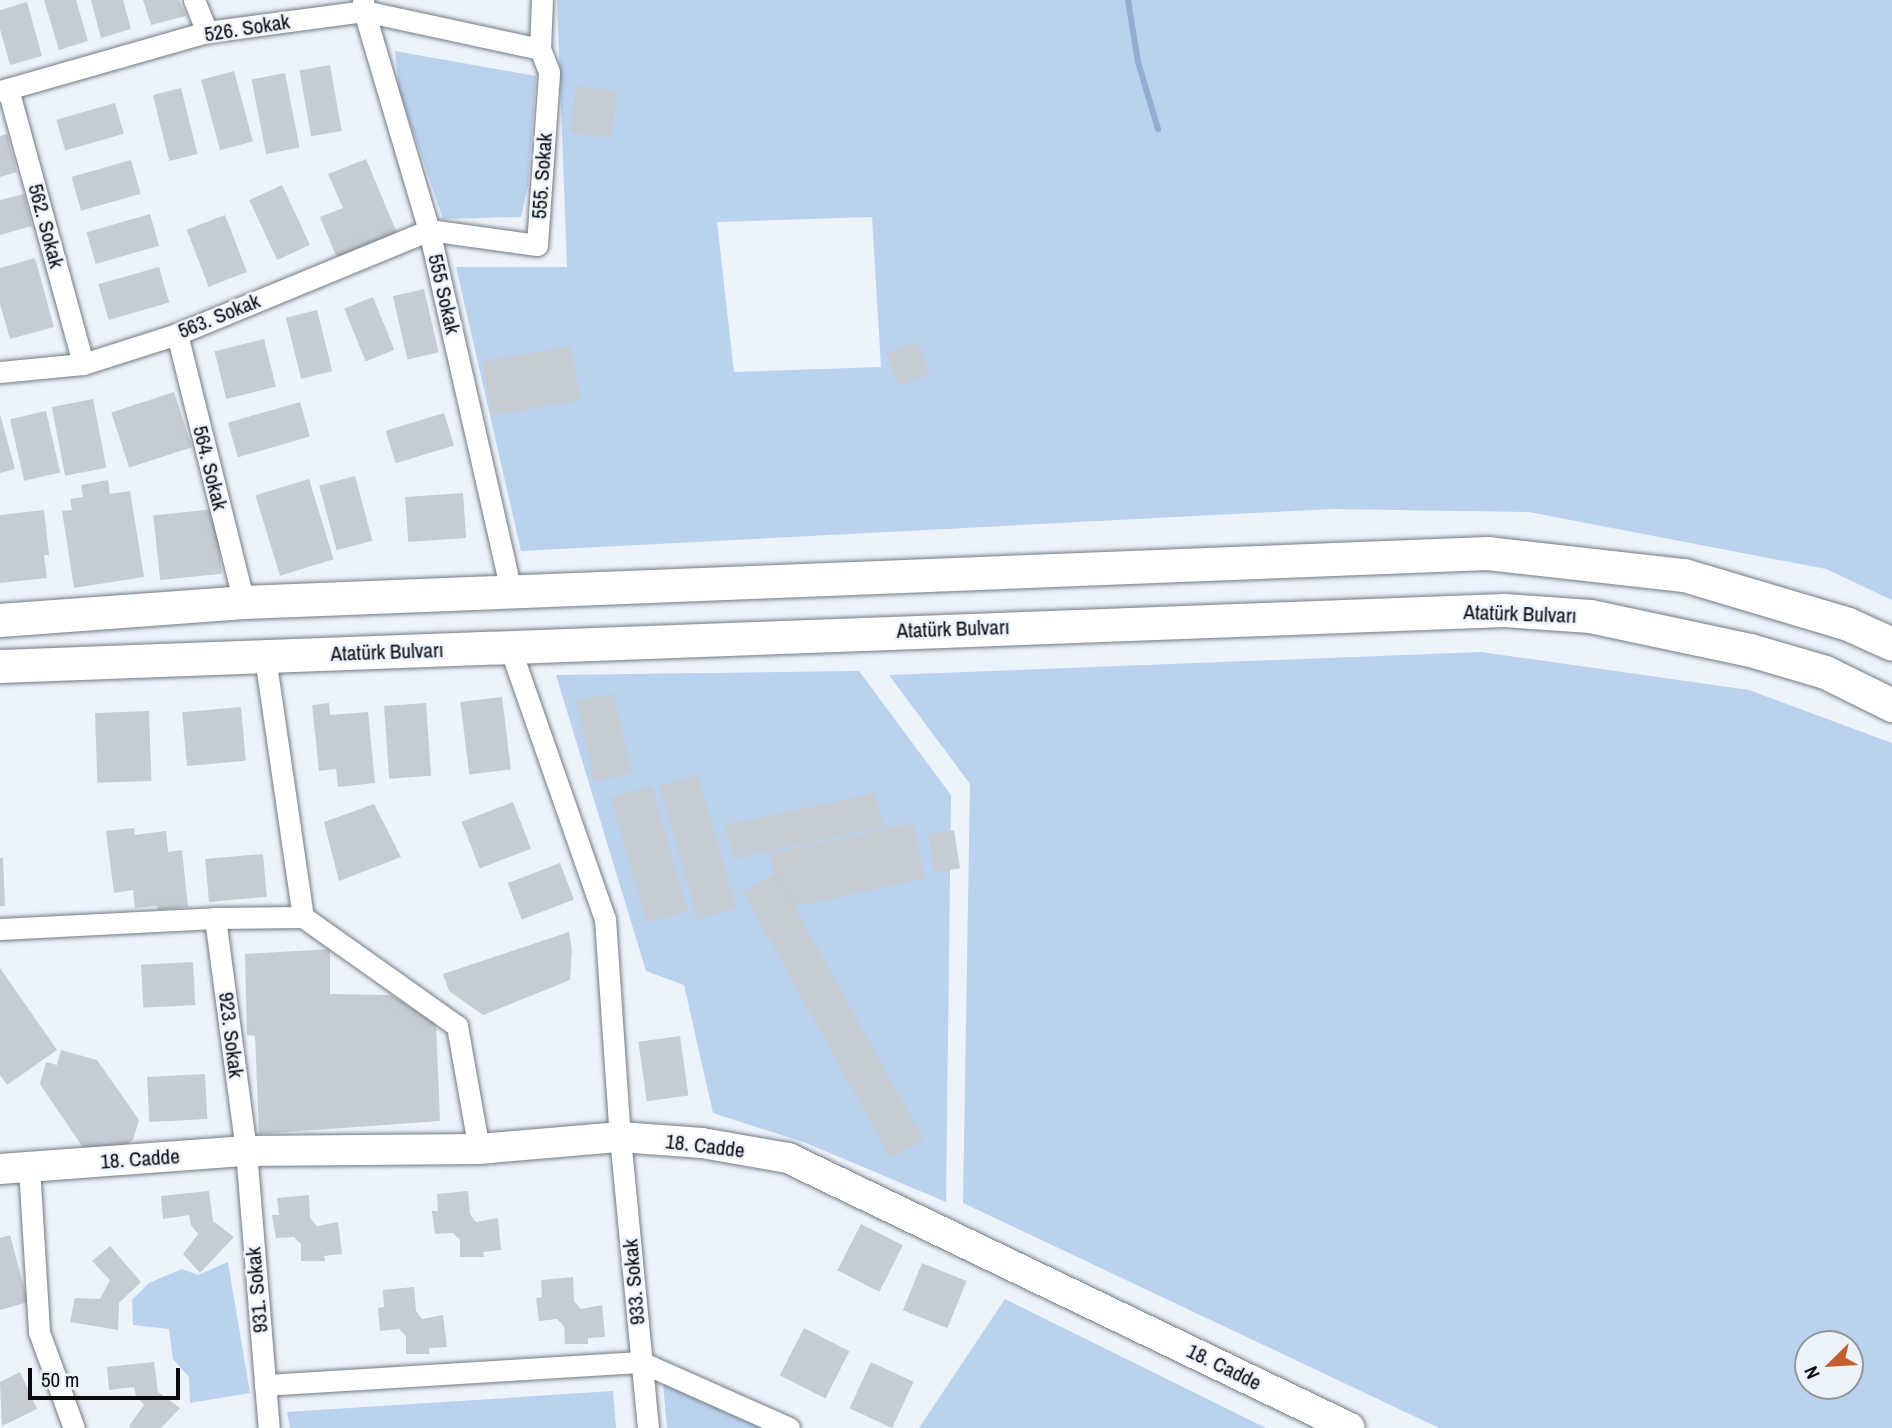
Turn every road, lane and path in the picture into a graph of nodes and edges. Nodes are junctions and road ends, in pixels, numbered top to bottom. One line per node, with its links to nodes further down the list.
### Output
1 (194, 0): 4 (street)
2 (542, 0): 5 (street, 555. Sokak)
3 (363, 6): 4 (street, 526. Sokak); 5 (street, 526. Sokak); 7 (street, 555 Sokak)
4 (207, 32): 6 (street, 526. Sokak)
5 (540, 49): 7 (street, 555. Sokak)
6 (4, 90): 9 (street, 562. Sokak)
7 (429, 230): 8 (street, 563. Sokak); 11 (street, 555 Sokak)
8 (177, 334): 9 (street, 563. Sokak); 12 (street, 564. Sokak)
9 (83, 363): 10 (street, 563. Sokak)
10 (0, 372)
11 (511, 592): 12 (main road); 14 (main road)
12 (244, 602): 13 (main road)
13 (0, 620)
14 (1892, 644)
15 (510, 648): 16 (main road, Atatürk Bulvarı); 18 (main road, Atatürk Bulvarı); 22 (street, 933. Sokak)
16 (265, 657): 17 (main road, Atatürk Bulvarı); 19 (street)
17 (0, 666)
18 (1892, 705)
19 (303, 917): 20 (street); 23 (street)
20 (215, 918): 21 (street); 24 (street, 923. Sokak)
21 (0, 929)
22 (620, 1137): 23 (street, 18. Cadde); 26 (street, 933. Sokak); 32 (street, 18. Cadde)
23 (479, 1149): 24 (street, 18. Cadde)
24 (246, 1151): 25 (street, 18. Cadde); 27 (street, 931. Sokak)
25 (14, 1168): 28 (street)
26 (641, 1362): 27 (street); 30 (street, 933. Sokak); 31 (street)
27 (265, 1385): 29 (street, 931. Sokak)
28 (75, 1428)
29 (269, 1428)
30 (648, 1428)
31 (789, 1428)
32 (1350, 1428)

